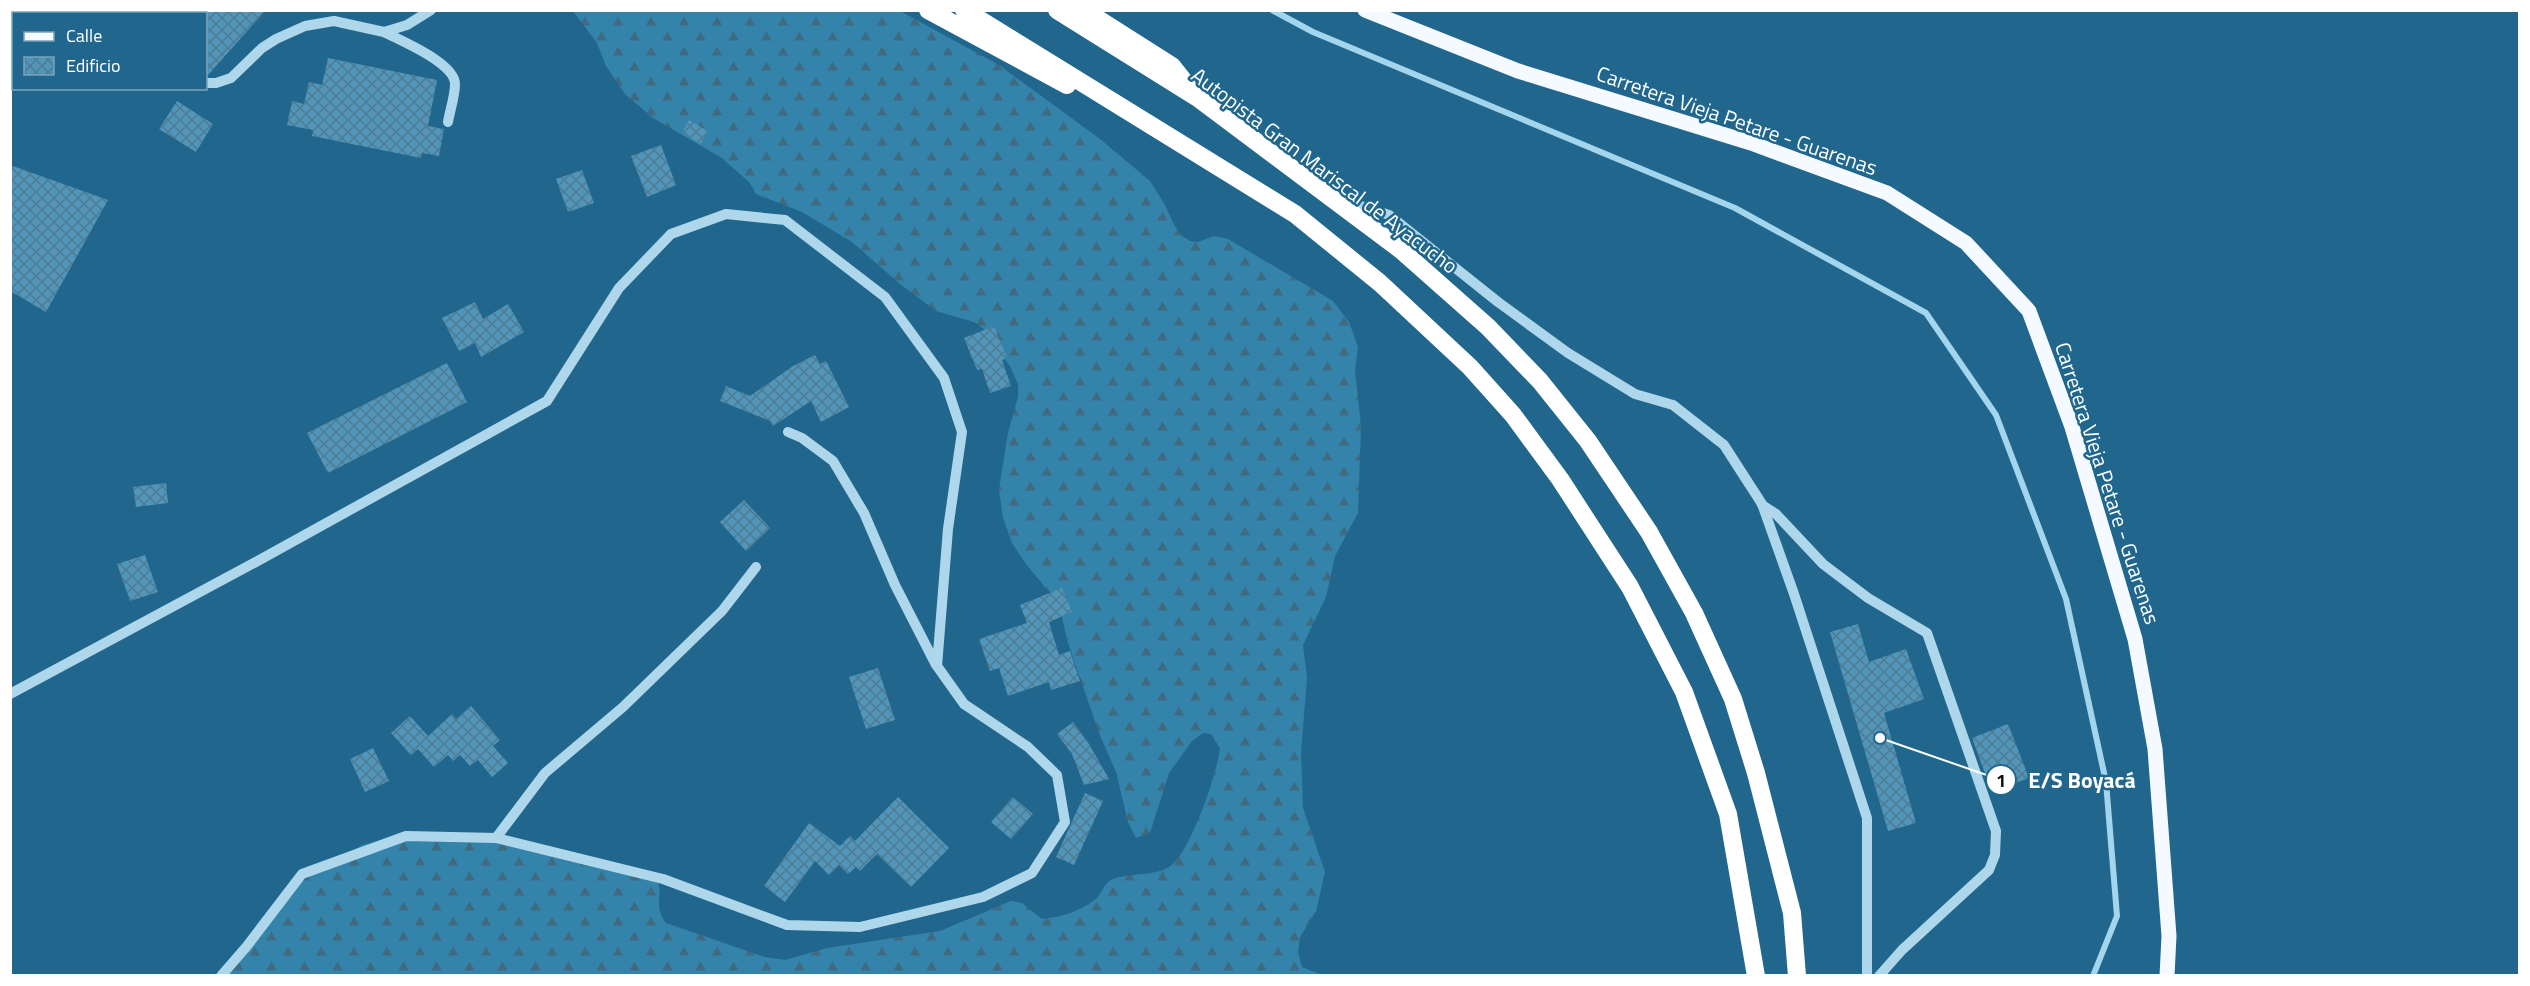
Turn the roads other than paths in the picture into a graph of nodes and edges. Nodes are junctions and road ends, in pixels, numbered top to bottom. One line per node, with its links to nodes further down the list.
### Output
1 (430, 10): 7 (street)
2 (928, 10): 11 (highway)
3 (964, 10): 11 (highway)
4 (1057, 10): 9 (highway, Autopista Gran Mariscal de Ayacucho)
5 (1084, 10): 9 (highway)
6 (1365, 10): 24 (main road, Carretera Vieja Petare - Guarenas)
7 (384, 32): 8 (street); 10 (street)
8 (207, 83)
9 (1198, 99): 12 (highway, Autopista Gran Mariscal de Ayacucho)
10 (448, 122)
11 (1169, 134): 20 (highway)
12 (1330, 196): 14 (street); 21 (highway, Autopista Gran Mariscal de Ayacucho)
13 (788, 432): 16 (street)
14 (1762, 504): 22 (street); 23 (street)
15 (756, 567): 18 (street)
16 (936, 666): 17 (street); 18 (street)
17 (10, 694)
18 (496, 838): 19 (street)
19 (221, 975)
20 (1756, 975)
21 (1797, 975)
22 (1867, 975)
23 (1879, 975)
24 (2167, 975)

